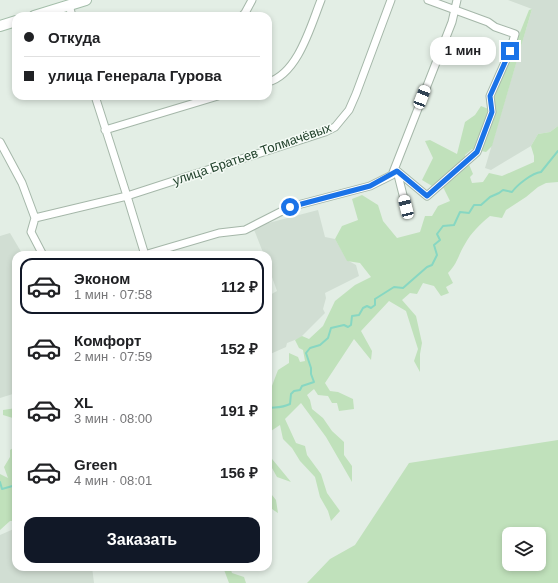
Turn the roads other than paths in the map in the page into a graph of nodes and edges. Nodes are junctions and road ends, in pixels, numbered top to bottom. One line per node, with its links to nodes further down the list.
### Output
1 (86, 0): 7 (main road)
2 (252, 0): 11 (street)
3 (321, 0): 14 (street)
4 (391, 0): 20 (street, улица Братьев Толмачёвых)
5 (428, 0): 8 (street)
6 (457, 0): 8 (street)
7 (69, 5): 9 (main road); 10 (street)
8 (454, 9): 19 (street); 19 (street)
9 (47, 12)
10 (71, 12)
11 (246, 12)
12 (12, 22): 13 (main road)
13 (0, 26)
14 (272, 81)
15 (96, 100): 17 (street)
16 (205, 100): 17 (street)
17 (105, 130): 20 (street)
18 (0, 142): 22 (street)
19 (394, 173): 21 (street); 25 (street)
20 (127, 196): 22 (street, улица Братьев Толмачёвых); 24 (street)
21 (406, 207)
22 (35, 218): 23 (street)
23 (41, 251)
24 (143, 251)
25 (158, 251)

